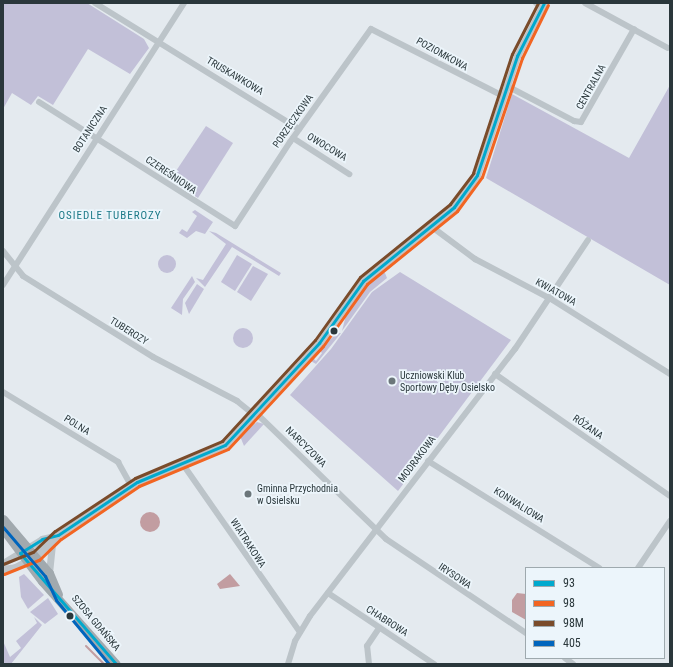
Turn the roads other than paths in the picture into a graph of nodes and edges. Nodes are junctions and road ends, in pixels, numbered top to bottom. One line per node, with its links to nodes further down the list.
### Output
1 (95, 3): 7 (street, TRUSKAWKOWA)
2 (184, 3): 7 (street, BOTANICZNA)
3 (585, 3): 6 (street)
4 (541, 4): 9 (street)
5 (371, 30): 10 (street, POZIOMKOWA); 12 (street, PORZECZKOWA)
6 (634, 30): 8 (street); 9 (street, CENTRALNA)
7 (159, 43): 12 (street, TRUSKAWKOWA); 13 (street, BOTANICZNA)
8 (668, 48)
9 (507, 86): 10 (street)
10 (503, 96): 17 (street)
11 (39, 102): 13 (street, CZEREŚNIOWA)
12 (299, 129): 14 (street, PORZECZKOWA)
13 (96, 138): 16 (street, CZEREŚNIOWA); 20 (street, BOTANICZNA)
14 (293, 138): 15 (street, OWOCOWA); 16 (street, PORZECZKOWA)
15 (349, 174)
16 (235, 226)
17 (432, 228): 22 (street, KWIATOWA); 26 (street)
18 (588, 240): 22 (street, MODRAKOWA)
19 (3, 251): 20 (street, TUBEROZY)
20 (15, 267): 21 (street); 26 (street, TUBEROZY)
21 (3, 285)
22 (551, 299): 23 (street, MODRAKOWA); 24 (street, KWIATOWA)
23 (495, 374): 27 (street, MODRAKOWA); 30 (street, RÓŻANA)
24 (670, 374)
25 (3, 392): 29 (street, POLNA)
26 (255, 414): 28 (street); 34 (street, NARCYZOWA)
27 (428, 461): 34 (street, MODRAKOWA); 42 (street, KONWALIOWA)
28 (182, 463): 29 (street); 49 (street, WIATRAKOWA)
29 (131, 485): 35 (street)
30 (670, 496)
31 (3, 519): 37 (main road, SZOSA GDAŃSKA)
32 (670, 521): 43 (street)
33 (3, 529): 38 (main road, SZOSA GDAŃSKA)
34 (376, 530): 46 (street, MODRAKOWA); 50 (street, IRYSOWA)
35 (58, 535): 36 (street); 37 (street)
36 (52, 542): 39 (street); 45 (street)
37 (28, 547): 38 (street); 39 (main road, SZOSA GDAŃSKA)
38 (20, 553): 40 (main road, SZOSA GDAŃSKA); 41 (street)
39 (36, 556): 40 (street); 45 (main road, SZOSA GDAŃSKA)
40 (26, 562): 44 (street); 47 (main road, SZOSA GDAŃSKA)
41 (3, 563)
42 (597, 567)
43 (639, 567)
44 (3, 569)
45 (49, 573): 47 (main road, SZOSA GDAŃSKA)
46 (328, 593): 48 (street, CHABROWA); 49 (street, MODRAKOWA)
47 (60, 597): 51 (main road, SZOSA GDAŃSKA)
48 (379, 628): 53 (street); 54 (street, CHABROWA)
49 (300, 632): 52 (street, MODRAKOWA)
50 (525, 632)
51 (116, 664)
52 (288, 664)
53 (368, 664)
54 (434, 664)

